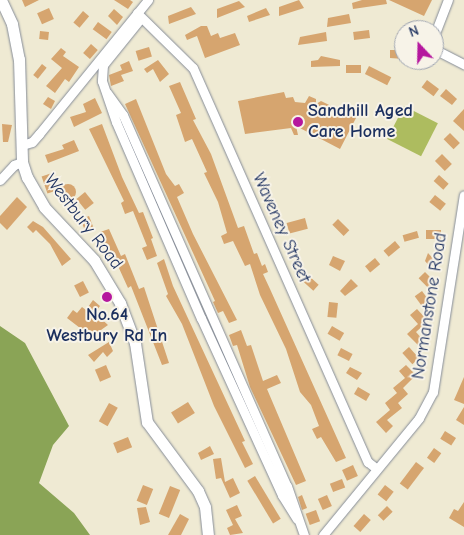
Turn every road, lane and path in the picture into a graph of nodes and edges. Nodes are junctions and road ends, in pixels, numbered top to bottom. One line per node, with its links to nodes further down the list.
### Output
1 (1, 0): 8 (main road, Westbury Road)
2 (148, 0): 4 (street)
3 (448, 0): 5 (street)
4 (139, 15): 8 (street); 12 (street, Waveney Street); 14 (street)
5 (440, 20)
6 (444, 54): 7 (street)
7 (464, 64)
8 (22, 145): 9 (main road, Westbury Road)
9 (22, 162): 10 (street); 13 (main road, Westbury Road)
10 (0, 180)
11 (464, 201): 12 (street, Normanstone Road)
12 (377, 469): 15 (street, Normanstone Road)
13 (208, 535)
14 (304, 535)
15 (323, 535)

